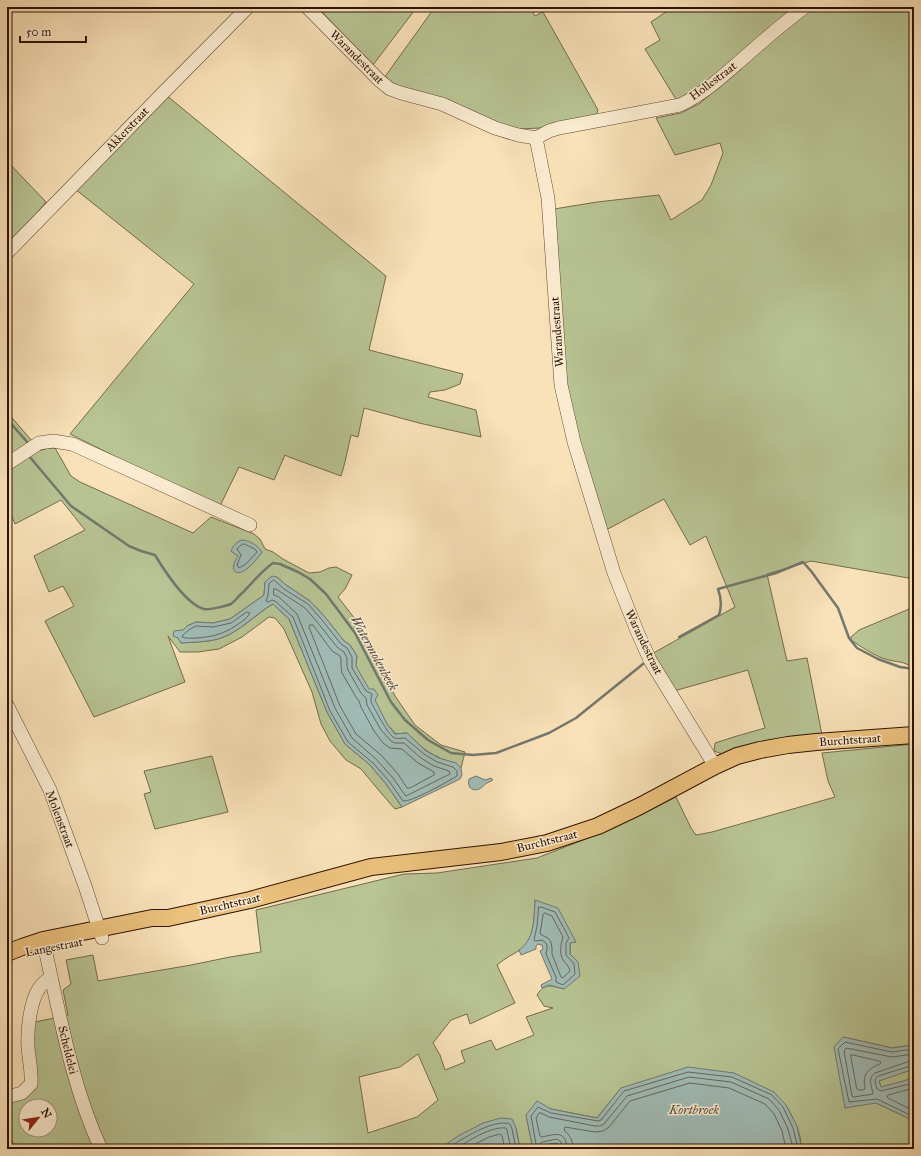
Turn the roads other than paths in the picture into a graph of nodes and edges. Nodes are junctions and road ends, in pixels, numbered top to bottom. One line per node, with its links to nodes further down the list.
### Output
1 (248, 7): 5 (street, Akkerstraat)
2 (307, 7): 4 (street, Warandestraat)
3 (805, 7): 4 (street, Hollestraat)
4 (536, 138): 10 (street, Warandestraat)
5 (7, 253)
6 (7, 464): 7 (street)
7 (250, 525)
8 (7, 705): 11 (street, Molenstraat)
9 (914, 735): 10 (main road, Burchtstraat)
10 (714, 766): 11 (main road, Burchtstraat)
11 (100, 933): 12 (main road, Langestraat)
12 (44, 944): 13 (main road, Langestraat); 14 (street, Scheldelei)
13 (7, 954)
14 (51, 977): 15 (street); 16 (street, Scheldelei)
15 (7, 1097)
16 (101, 1149)

